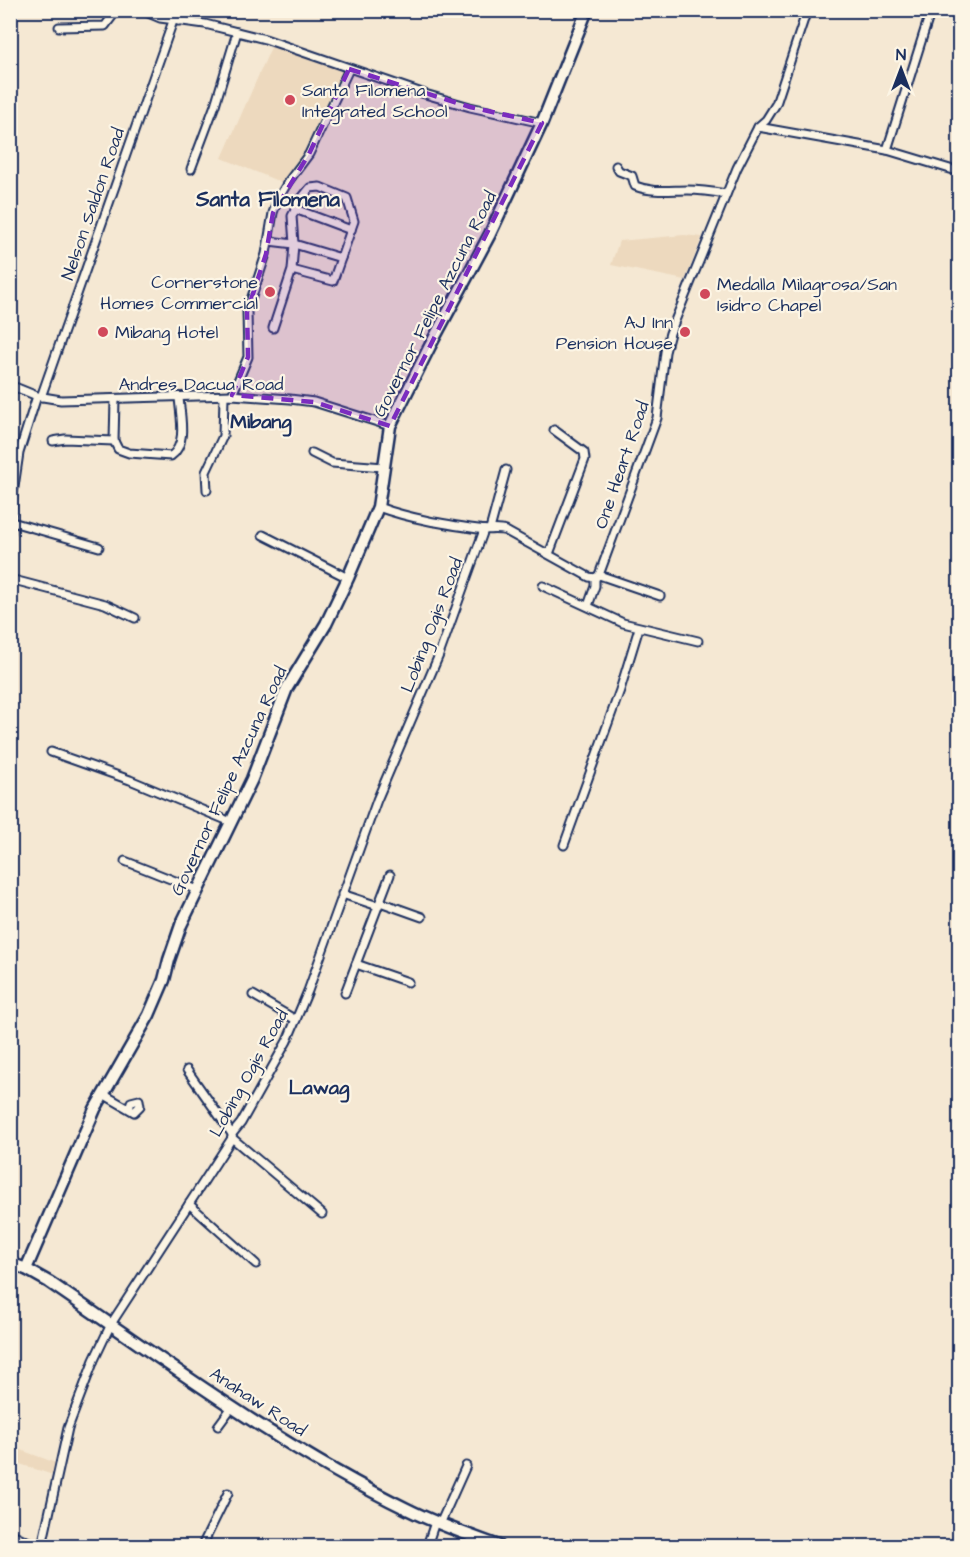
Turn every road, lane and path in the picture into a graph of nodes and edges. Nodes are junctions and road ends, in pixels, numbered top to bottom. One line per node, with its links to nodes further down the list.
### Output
1 (117, 10): 8 (street)
2 (141, 10): 7 (street)
3 (183, 10): 7 (street, Nelson Saldon Road)
4 (587, 10): 11 (street, Governor Felipe Azcuna Road)
5 (807, 10): 12 (street, One Heart Road)
6 (931, 10): 13 (street)
7 (175, 21): 9 (street); 27 (street, Nelson Saldon Road)
8 (60, 27)
9 (237, 32): 10 (street); 15 (street)
10 (349, 69): 11 (street); 20 (street)
11 (542, 123): 30 (street, Governor Felipe Azcuna Road)
12 (758, 127): 13 (street); 17 (street, One Heart Road)
13 (887, 150): 16 (street)
14 (616, 166): 17 (street)
15 (191, 169)
16 (960, 172)
17 (726, 194): 45 (street, One Heart Road)
18 (295, 209): 19 (street); 19 (street); 21 (street)
19 (351, 230): 22 (street)
20 (269, 241): 21 (street); 26 (street)
21 (294, 243): 22 (street); 23 (street)
22 (341, 258): 23 (street)
23 (292, 270): 24 (street)
24 (273, 328)
25 (10, 385): 27 (street, Andres Dacua Road)
26 (228, 395): 28 (street, Andres Dacua Road); 30 (street, Andres Dacua Road); 37 (street)
27 (39, 397): 29 (street, Andres Dacua Road); 39 (street, Nelson Saldon Road)
28 (179, 397): 29 (street, Andres Dacua Road); 33 (street)
29 (115, 399): 33 (street)
30 (390, 426): 35 (street, Governor Felipe Azcuna Road)
31 (554, 430): 44 (street)
32 (53, 441): 33 (street)
33 (114, 441)
34 (312, 453): 35 (street)
35 (384, 467): 38 (street, Governor Felipe Azcuna Road)
36 (506, 470): 40 (street, Lobing Ogis Road)
37 (207, 490)
38 (378, 507): 40 (street); 46 (street, Governor Felipe Azcuna Road)
39 (12, 522): 41 (street, Nelson Saldon Road); 43 (street)
40 (487, 530): 44 (street); 60 (street, Lobing Ogis Road)
41 (10, 533)
42 (263, 535): 46 (street)
43 (99, 547)
44 (549, 554): 45 (street)
45 (597, 577): 49 (street); 50 (street, One Heart Road)
46 (348, 578): 55 (street, Governor Felipe Azcuna Road)
47 (10, 579): 51 (street)
48 (543, 585): 50 (street)
49 (660, 596)
50 (588, 606): 52 (street)
51 (135, 618)
52 (639, 628): 53 (street); 56 (street)
53 (698, 641)
54 (51, 752): 55 (street)
55 (231, 822): 59 (street, Governor Felipe Azcuna Road)
56 (564, 846)
57 (124, 861): 59 (street)
58 (390, 875): 61 (street)
59 (198, 890): 69 (street, Governor Felipe Azcuna Road)
60 (342, 894): 61 (street); 67 (street, Lobing Ogis Road)
61 (379, 904): 62 (street); 63 (street)
62 (422, 917)
63 (356, 964): 64 (street); 65 (street)
64 (408, 982)
65 (345, 993)
66 (253, 995): 67 (street)
67 (296, 1020): 71 (street, Lobing Ogis Road)
68 (187, 1070): 71 (street)
69 (103, 1094): 70 (street); 76 (street, Governor Felipe Azcuna Road)
70 (129, 1109)
71 (232, 1136): 72 (street, Lobing Ogis Road); 73 (street)
72 (189, 1204): 75 (street); 77 (street, Lobing Ogis Road)
73 (322, 1214)
74 (10, 1263): 76 (street, Anahaw Road)
75 (256, 1264)
76 (26, 1269): 77 (street, Anahaw Road)
77 (111, 1324): 78 (street, Anahaw Road); 85 (street, Lobing Ogis Road)
78 (232, 1407): 79 (street); 82 (street, Anahaw Road)
79 (218, 1426)
80 (466, 1466): 82 (street)
81 (228, 1493): 86 (street)
82 (438, 1523): 87 (street); 88 (street, Anahaw Road)
83 (10, 1533): 84 (street)
84 (36, 1546)
85 (42, 1546)
86 (202, 1546)
87 (427, 1546)
88 (500, 1546)

